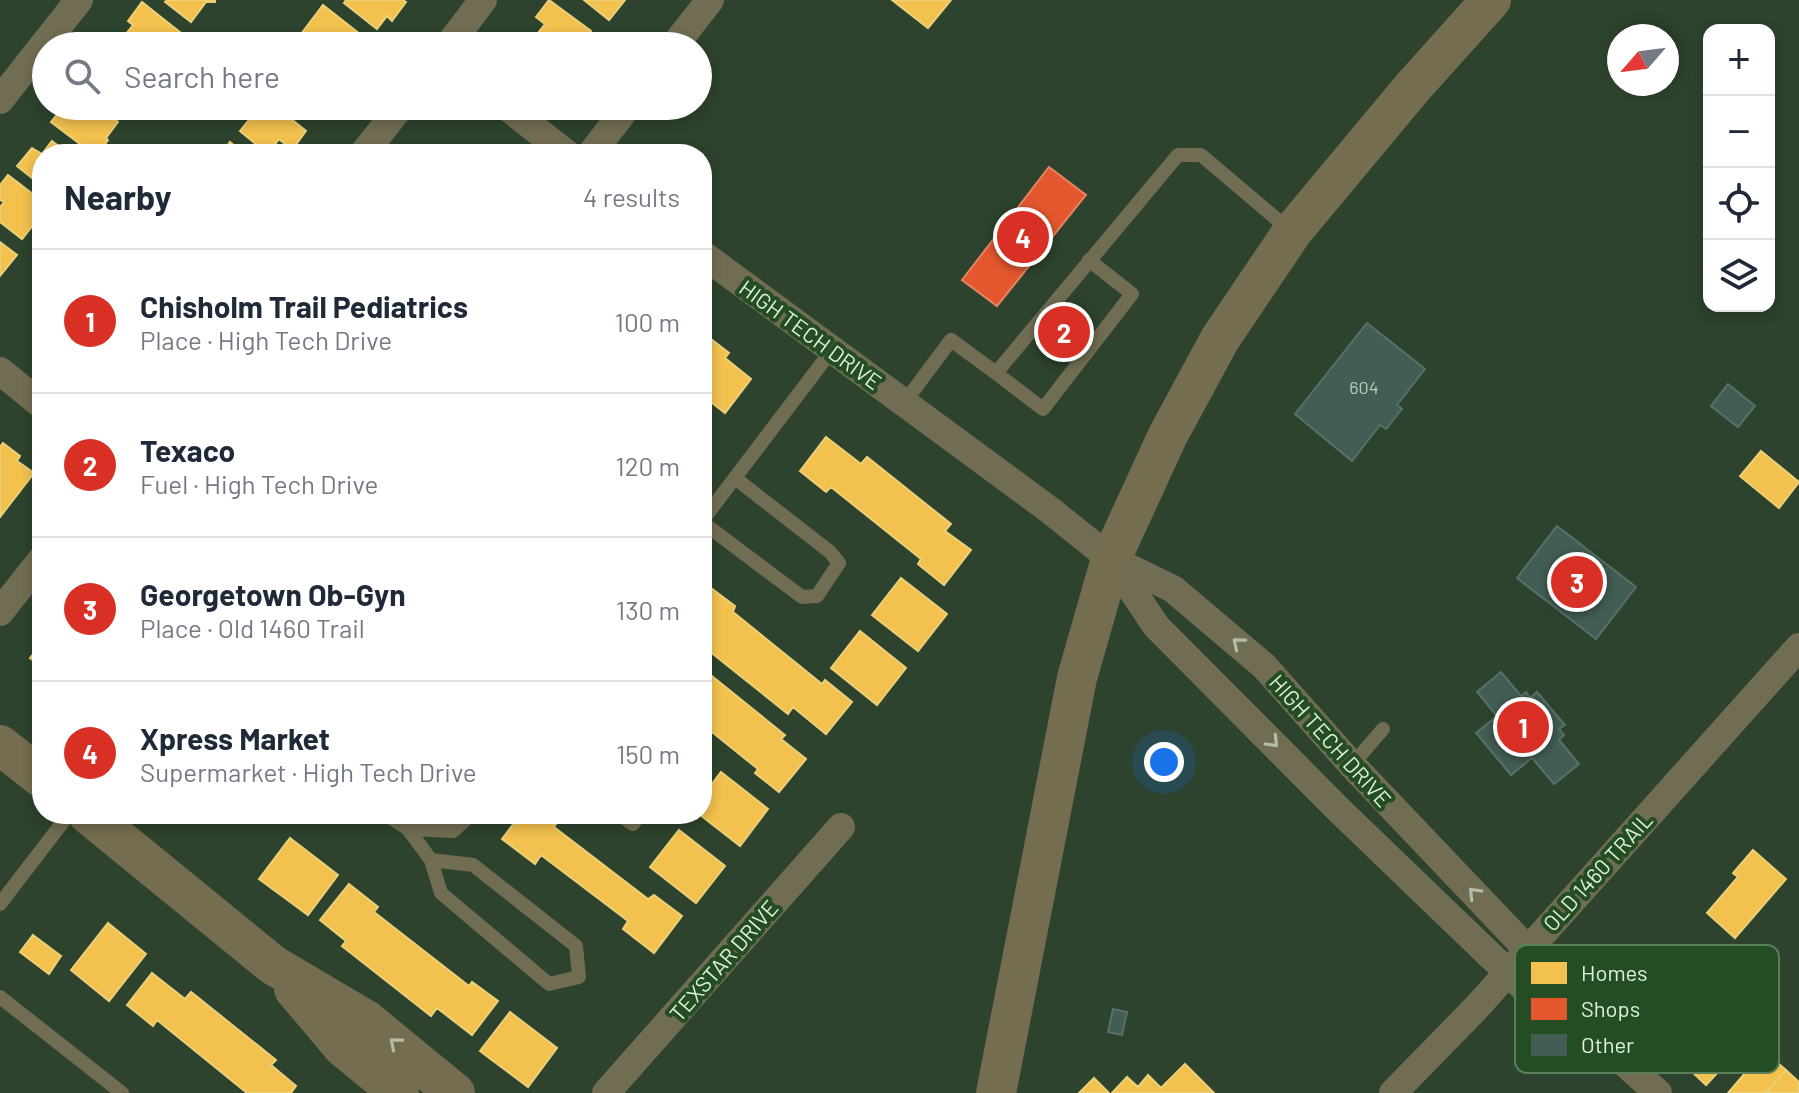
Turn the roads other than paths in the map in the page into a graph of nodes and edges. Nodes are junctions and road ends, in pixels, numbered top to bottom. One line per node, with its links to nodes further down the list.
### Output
1 (79, 0): 5 (street)
2 (483, 0): 6 (street)
3 (710, 0): 7 (street)
4 (1491, 0): 16 (main road)
5 (54, 32)
6 (459, 32)
7 (685, 32)
8 (32, 59): 9 (street)
9 (0, 100)
10 (390, 120): 13 (street)
11 (524, 120): 14 (street)
12 (617, 120): 15 (street)
13 (371, 144)
14 (554, 144)
15 (599, 144)
16 (1292, 232): 17 (lane); 27 (main road)
17 (1089, 260): 21 (lane); 21 (lane)
18 (712, 261): 19 (street, HIGH TECH DRIVE)
19 (832, 350): 23 (street, HIGH TECH DRIVE); 24 (lane)
20 (0, 371): 22 (street)
21 (996, 373): 23 (lane)
22 (32, 397)
23 (904, 403): 27 (street, HIGH TECH DRIVE)
24 (735, 478): 25 (lane); 26 (lane)
25 (712, 508)
26 (712, 529)
27 (1111, 559): 33 (street, HIGH TECH DRIVE, one-way to 27); 47 (street, HIGH TECH DRIVE, one-way to 47); 55 (main road)
28 (32, 572): 29 (street)
29 (0, 612)
30 (1799, 647): 44 (street, OLD 1460 TRAIL)
31 (1383, 729): 33 (lane)
32 (0, 745): 34 (main road)
33 (1352, 765): 43 (street, HIGH TECH DRIVE, one-way to 33)
34 (32, 770)
35 (61, 824): 42 (lane)
36 (100, 824): 46 (main road)
37 (400, 824): 40 (lane)
38 (461, 824): 40 (lane)
39 (841, 827): 54 (street, TEXSTAR DRIVE)
40 (408, 829): 41 (lane)
41 (431, 860): 41 (lane)
42 (0, 904)
43 (1523, 945)
44 (1532, 945)
45 (1515, 964): 47 (street, OLD 1460 TRAIL)
46 (273, 965): 52 (main road); 53 (main road, one-way to 46)
47 (1507, 972): 48 (street, HIGH TECH DRIVE); 56 (street, OLD 1460 TRAIL)
48 (1515, 980)
49 (0, 997): 51 (lane)
50 (1636, 1073): 57 (street)
51 (122, 1093)
52 (399, 1093)
53 (455, 1093)
54 (606, 1093)
55 (996, 1093)
56 (1393, 1093)
57 (1658, 1093)

